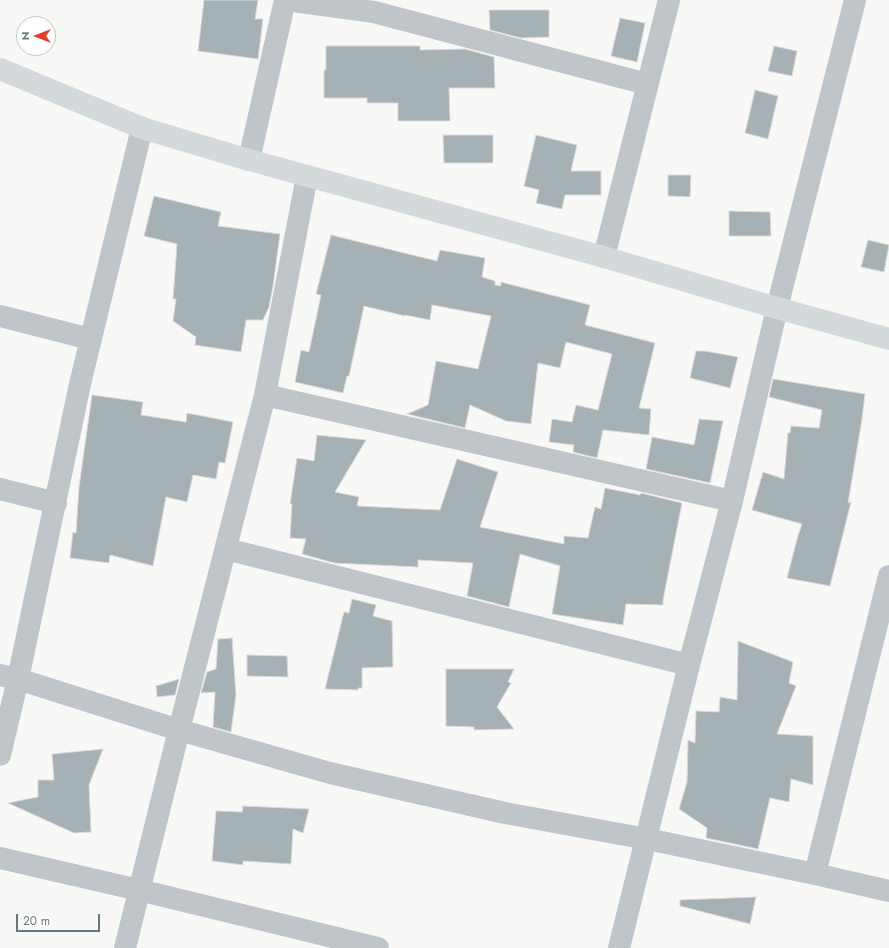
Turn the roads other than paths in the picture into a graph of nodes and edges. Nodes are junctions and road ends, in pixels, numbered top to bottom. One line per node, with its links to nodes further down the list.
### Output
1 (286, 0): 4 (street); 8 (street)
2 (670, 0): 6 (street)
3 (855, 0): 11 (street)
4 (376, 6): 6 (street)
5 (0, 69): 7 (main road)
6 (647, 84): 10 (street)
7 (142, 128): 8 (main road); 14 (street)
8 (249, 160): 9 (main road)
9 (307, 176): 10 (main road); 15 (street)
10 (604, 257): 11 (main road)
11 (777, 308): 13 (main road); 17 (street)
12 (0, 316): 14 (street)
13 (889, 339)
14 (90, 340): 18 (street)
15 (265, 395): 17 (street); 19 (street)
16 (0, 489): 18 (street)
17 (732, 501): 21 (street)
18 (56, 503): 22 (street)
19 (226, 549): 21 (street); 23 (street)
20 (889, 576): 27 (street)
21 (690, 665): 25 (street)
22 (9, 677): 23 (street); 24 (street)
23 (179, 730): 25 (street); 28 (street)
24 (0, 756)
25 (647, 839): 27 (street); 32 (street)
26 (0, 858): 28 (street)
27 (815, 874): 29 (street)
28 (139, 890): 30 (street); 31 (street)
29 (889, 891)
30 (125, 948)
31 (378, 948)
32 (619, 948)

